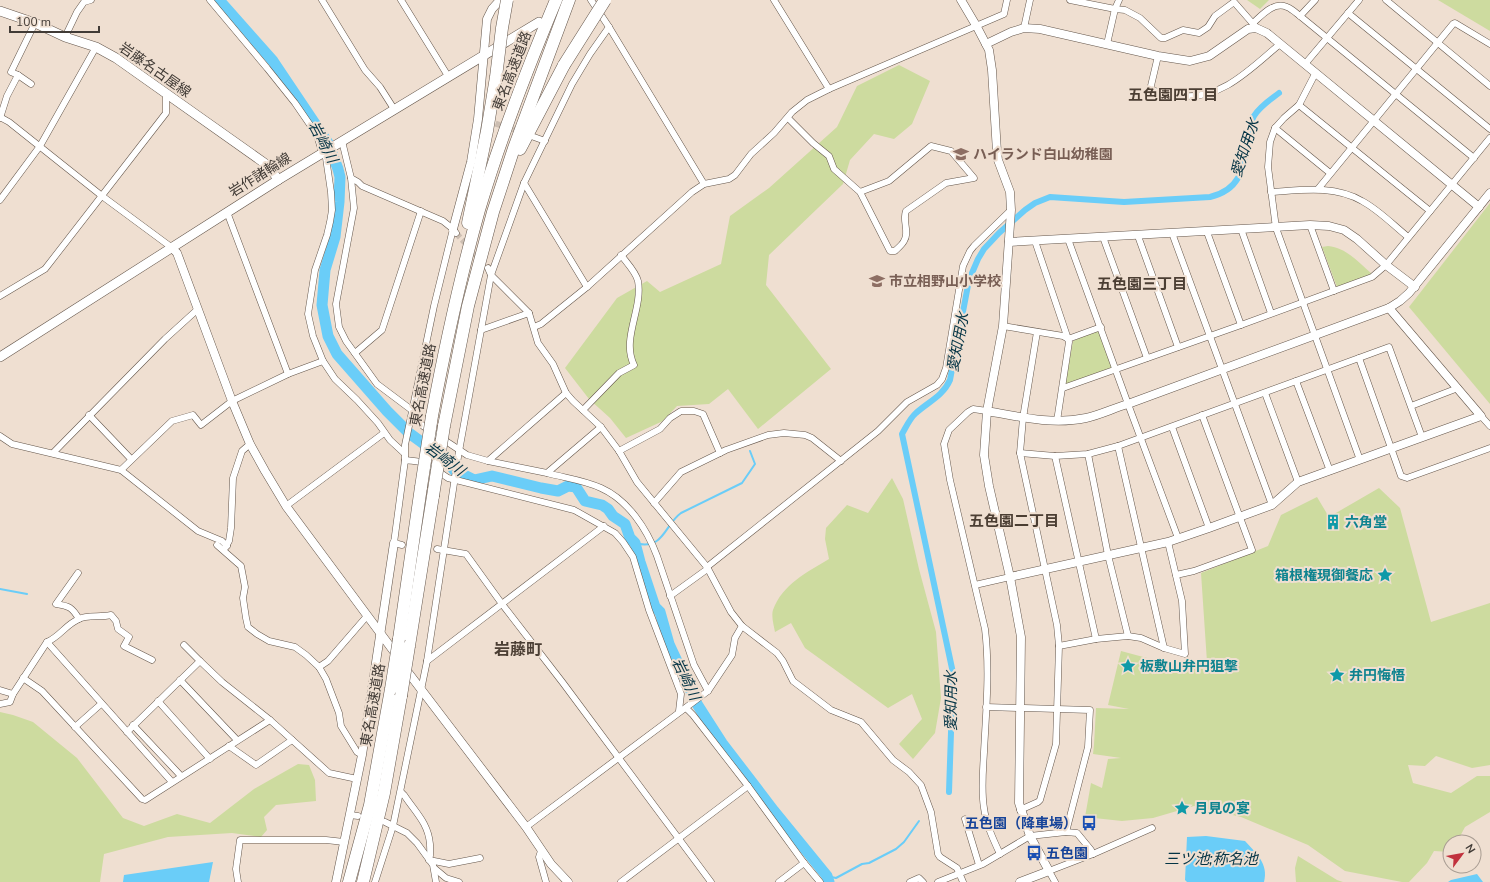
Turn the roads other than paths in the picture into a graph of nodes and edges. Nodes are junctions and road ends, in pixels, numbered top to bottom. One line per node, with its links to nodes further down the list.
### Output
1 (210, 0): 63 (street)
2 (322, 0): 51 (street)
3 (401, 0): 44 (street)
4 (500, 0): 38 (street)
5 (507, 0): 129 (highway, bridge)
6 (556, 0): 129 (highway, 東名高速道路)
7 (570, 0): 82 (highway, 東名高速道路)
8 (591, 0): 28 (street)
9 (604, 0): 82 (highway, bridge)
10 (774, 0): 47 (street)
11 (961, 0): 27 (street)
12 (1007, 0): 27 (street)
13 (1030, 0): 29 (street)
14 (1070, 0): 20 (street)
15 (1119, 0): 20 (street)
16 (1315, 0): 23 (street)
17 (1359, 0): 22 (street)
18 (1386, 0): 32 (street)
19 (86, 1): 30 (street)
20 (1115, 9): 26 (street); 34 (street)
21 (0, 11): 25 (main road, 岩藤名古屋線)
22 (1348, 13): 31 (street); 41 (street)
23 (1300, 16): 26 (street); 31 (street)
24 (539, 22): 38 (main road, 岩作諸輪線)
25 (35, 23): 30 (main road, 岩藤名古屋線); 43 (street)
26 (1255, 25): 35 (street); 39 (street)
27 (978, 26): 33 (street); 47 (street)
28 (609, 27): 59 (street); 69 (street)
29 (1024, 28): 33 (street); 34 (street)
30 (65, 37): 37 (main road, 岩藤名古屋線)
31 (1327, 39): 40 (street); 49 (street)
32 (1437, 42): 36 (street); 41 (street); 46 (street)
33 (986, 44): 79 (street)
34 (1107, 44): 39 (street)
35 (1280, 44): 39 (street); 40 (street)
36 (1490, 44)
37 (96, 47): 48 (main road, 岩藤名古屋線); 61 (street)
38 (484, 55): 44 (main road, 岩作諸輪線); 86 (street)
39 (1158, 56)
40 (1305, 64): 42 (street)
41 (1416, 69): 49 (street); 56 (street)
42 (1315, 74): 50 (street); 54 (street)
43 (18, 75): 45 (street); 52 (street)
44 (448, 76): 51 (main road, 岩作諸輪線)
45 (31, 84)
46 (1490, 86)
47 (829, 89): 53 (street)
48 (166, 94): 67 (main road, 岩藤名古屋線); 75 (street)
49 (1395, 94): 54 (street); 64 (street)
50 (1299, 105): 55 (street); 62 (street)
51 (394, 109): 60 (main road, 岩作諸輪線)
52 (0, 118): 61 (street)
53 (788, 118): 69 (street); 72 (street)
54 (1373, 120): 62 (street); 70 (street)
55 (1275, 128): 65 (street); 73 (street)
56 (1490, 129)
57 (534, 137): 59 (street)
58 (1490, 138): 64 (street)
59 (545, 141): 68 (street)
60 (340, 143): 63 (main road, 岩作諸輪線); 66 (street)
61 (40, 146): 75 (street); 76 (street)
62 (1351, 147): 65 (street); 80 (street)
63 (324, 152): 67 (main road, 岩作諸輪線); 123 (street)
64 (1474, 158): 70 (street)
65 (1330, 173): 71 (street)
66 (351, 178): 78 (street); 119 (street)
67 (278, 180): 81 (main road, 岩作諸輪線)
68 (524, 183): 99 (street); 100 (street)
69 (704, 184): 96 (street)
70 (1452, 185): 77 (street); 80 (street)
71 (1318, 189): 73 (street); 91 (street)
72 (860, 192): 72 (street)
73 (1271, 192): 84 (street)
74 (1490, 194): 77 (street)
75 (102, 196): 95 (street); 103 (street)
76 (0, 200)
77 (1479, 207): 101 (street)
78 (421, 211): 86 (street); 119 (street)
79 (1011, 211): 94 (street); 168 (street)
80 (1430, 211): 91 (street)
81 (227, 212): 95 (main road, 岩作諸輪線); 127 (street)
82 (493, 212): 205 (highway, 東名高速道路, bridge)
83 (1310, 226): 84 (street); 97 (street); 102 (street)
84 (1276, 228): 85 (street); 104 (street)
85 (1241, 229): 87 (street); 108 (street)
86 (455, 231): 141 (street)
87 (1207, 232): 88 (street); 109 (street)
88 (1172, 233): 89 (street); 115 (street)
89 (1138, 236): 90 (street); 118 (street)
90 (1103, 237): 92 (street); 121 (street)
91 (1408, 237): 97 (street)
92 (1068, 239): 93 (street); 112 (street)
93 (1034, 241): 94 (street); 117 (street)
94 (1009, 242): 110 (street)
95 (171, 248): 106 (street); 120 (main road, 岩作諸輪線)
96 (621, 255): 100 (street); 138 (street)
97 (1386, 265): 101 (street); 102 (street)
98 (488, 268): 99 (street)
99 (491, 275): 107 (street); 113 (street)
100 (587, 287): 111 (street)
101 (1415, 287): 105 (street)
102 (1334, 291): 104 (street)
103 (0, 296)
104 (1303, 302): 108 (street); 116 (street)
105 (1389, 308): 116 (street); 131 (street)
106 (198, 309): 134 (street); 140 (street)
107 (530, 313): 111 (street); 113 (street)
108 (1271, 313): 109 (street)
109 (1241, 325): 115 (street)
110 (1003, 326): 114 (street); 139 (street)
111 (534, 327): 132 (street)
112 (1100, 327): 117 (street); 124 (street)
113 (481, 330): 159 (street)
114 (1037, 332): 117 (street); 144 (street)
115 (1209, 336): 118 (street); 125 (street)
116 (1315, 336): 125 (street); 126 (street)
117 (1068, 339): 130 (street)
118 (1178, 347): 121 (street)
119 (355, 353): 141 (street)
120 (0, 356)
121 (1147, 358): 124 (street)
122 (1359, 358): 126 (street); 137 (street); 155 (street)
123 (323, 361): 127 (street); 149 (street)
124 (1116, 369): 130 (street); 135 (street)
125 (1221, 369): 135 (street); 136 (street)
126 (1327, 370): 128 (street); 166 (street)
127 (288, 374): 134 (street)
128 (1296, 381): 133 (street); 170 (street)
129 (437, 388): 205 (highway, 東名高速道路, bridge)
130 (1063, 388): 145 (street)
131 (1458, 388): 137 (street); 143 (street)
132 (566, 393): 138 (street); 167 (street)
133 (1265, 393): 136 (street); 173 (street)
134 (232, 401): 153 (street); 165 (street)
135 (1128, 404): 145 (street); 151 (street)
136 (1234, 404): 142 (street); 175 (street)
137 (1411, 406): 152 (street)
138 (583, 410): 146 (street)
139 (987, 411): 144 (street); 194 (street); 195 (street)
140 (89, 415): 158 (street); 165 (street)
141 (412, 415): 159 (street); 163 (street)
142 (1202, 415): 147 (street); 177 (street)
143 (1481, 416): 148 (street); 152 (street)
144 (1023, 418): 145 (street); 161 (street)
145 (1057, 421)
146 (601, 426): 157 (street); 171 (street)
147 (1172, 426): 151 (street); 179 (street)
148 (1490, 426)
149 (384, 433): 163 (street); 176 (street)
150 (0, 436): 158 (street)
151 (1140, 437): 154 (street); 180 (street)
152 (1422, 437): 155 (street)
153 (250, 444): 176 (street); 184 (street)
154 (1118, 446): 162 (street); 185 (street)
155 (1392, 448): 156 (street); 166 (street)
156 (1490, 448)
157 (619, 451): 160 (street); 174 (street)
158 (53, 453): 169 (street)
159 (459, 453): 167 (street); 172 (street)
160 (720, 453): 168 (street); 174 (street)
161 (1020, 454): 164 (street); 191 (street)
162 (1088, 454): 164 (street); 188 (street)
163 (404, 456): 172 (street); 182 (street)
164 (1055, 456): 189 (street)
165 (131, 459): 169 (street)
166 (1360, 460): 170 (street)
167 (488, 461): 171 (street)
168 (841, 461): 190 (street)
169 (121, 470): 184 (street)
170 (1330, 471): 173 (street)
171 (547, 473): 196 (street)
172 (455, 477): 178 (street); 187 (street)
173 (1298, 482): 175 (street)
174 (654, 503): 190 (street)
175 (1272, 505): 177 (street)
176 (286, 506): 198 (street)
177 (1240, 517): 179 (street); 193 (street)
178 (604, 526): 197 (street); 226 (street)
179 (1209, 528): 180 (street)
180 (1178, 538): 181 (street)
181 (1168, 542): 185 (street); 193 (street)
182 (398, 544): 201 (street)
183 (217, 545): 184 (street)
184 (225, 548): 212 (street)
185 (1141, 548): 188 (street); 208 (street)
186 (437, 549): 187 (street)
187 (444, 551): 197 (street); 211 (street)
188 (1108, 555): 189 (street); 202 (street)
189 (1078, 562): 191 (street); 203 (street)
190 (707, 567): 196 (street); 200 (street)
191 (1045, 569): 194 (street); 207 (street)
192 (78, 573): 199 (street)
193 (1176, 575): 208 (street)
194 (1010, 577): 195 (street); 224 (street)
195 (975, 585): 223 (street)
196 (670, 596): 217 (street)
197 (502, 604): 211 (street); 236 (street)
198 (367, 616): 201 (street); 212 (street)
199 (79, 619): 204 (street); 209 (street)
200 (742, 626): 217 (street); 263 (street)
201 (380, 633): 216 (street); 234 (street)
202 (1128, 636): 203 (street); 208 (street)
203 (1096, 639): 207 (street)
204 (47, 642): 213 (street); 221 (street)
205 (404, 642): 266 (highway, 東名高速道路, bridge); 267 (highway, 東名高速道路, bridge)
206 (184, 645): 210 (street)
207 (1059, 646): 225 (street)
208 (1164, 648)
209 (152, 660)
210 (200, 661): 214 (street); 227 (street)
211 (427, 661): 216 (street)
212 (319, 667): 234 (street)
213 (23, 678): 218 (street); 229 (street)
214 (180, 680): 219 (street); 231 (street)
215 (0, 690): 218 (street)
216 (421, 690): 241 (street); 248 (street)
217 (708, 691): 222 (street)
218 (13, 694): 220 (street)
219 (158, 701): 228 (street); 235 (street)
220 (0, 704)
221 (101, 704): 229 (street); 230 (street)
222 (687, 707): 226 (street); 240 (street)
223 (986, 708): 224 (street); 255 (street)
224 (1021, 709): 225 (street); 242 (street)
225 (1056, 709): 242 (street); 250 (street)
226 (679, 711): 236 (street)
227 (270, 720): 231 (street); 232 (street)
228 (133, 725): 230 (street); 237 (street)
229 (75, 727): 239 (street)
230 (127, 732): 239 (street)
231 (237, 740): 233 (street)
232 (292, 740): 233 (street); 238 (street)
233 (229, 746): 235 (street)
234 (362, 755): 238 (street)
235 (210, 758): 237 (street)
236 (619, 758): 248 (street); 252 (street)
237 (181, 776): 239 (street)
238 (357, 779): 243 (street)
239 (172, 782)
240 (748, 786): 252 (street); 259 (street)
241 (401, 792): 247 (street); 258 (street)
242 (1020, 810): 251 (street)
243 (350, 815): 244 (street); 253 (street)
244 (358, 816)
245 (965, 819): 260 (street)
246 (385, 822): 247 (street)
247 (393, 826): 258 (street); 268 (street)
248 (526, 827): 254 (street)
249 (1152, 828): 256 (street)
250 (1066, 832): 251 (street); 256 (street)
251 (1030, 836): 255 (street); 262 (street)
252 (678, 838): 273 (street); 274 (street)
253 (344, 842): 264 (street); 265 (street)
254 (541, 851): 271 (street); 272 (street)
255 (1000, 854): 260 (street)
256 (1093, 854): 262 (street)
257 (480, 858): 258 (street)
258 (429, 860): 261 (street)
259 (804, 863): 275 (street); 276 (street)
260 (979, 865): 263 (street)
261 (434, 868): 269 (street); 270 (street)
262 (1049, 870): 281 (street); 282 (street)
263 (960, 874): 279 (street); 280 (street)
264 (238, 882)
265 (336, 882)
266 (350, 882)
267 (362, 882)
268 (375, 882)
269 (436, 882)
270 (459, 882)
271 (546, 882)
272 (568, 882)
273 (621, 882)
274 (711, 882)
275 (780, 882)
276 (820, 882)
277 (910, 882): 278 (street)
278 (923, 882)
279 (938, 882)
280 (963, 882)
281 (1020, 882)
282 (1055, 882)

